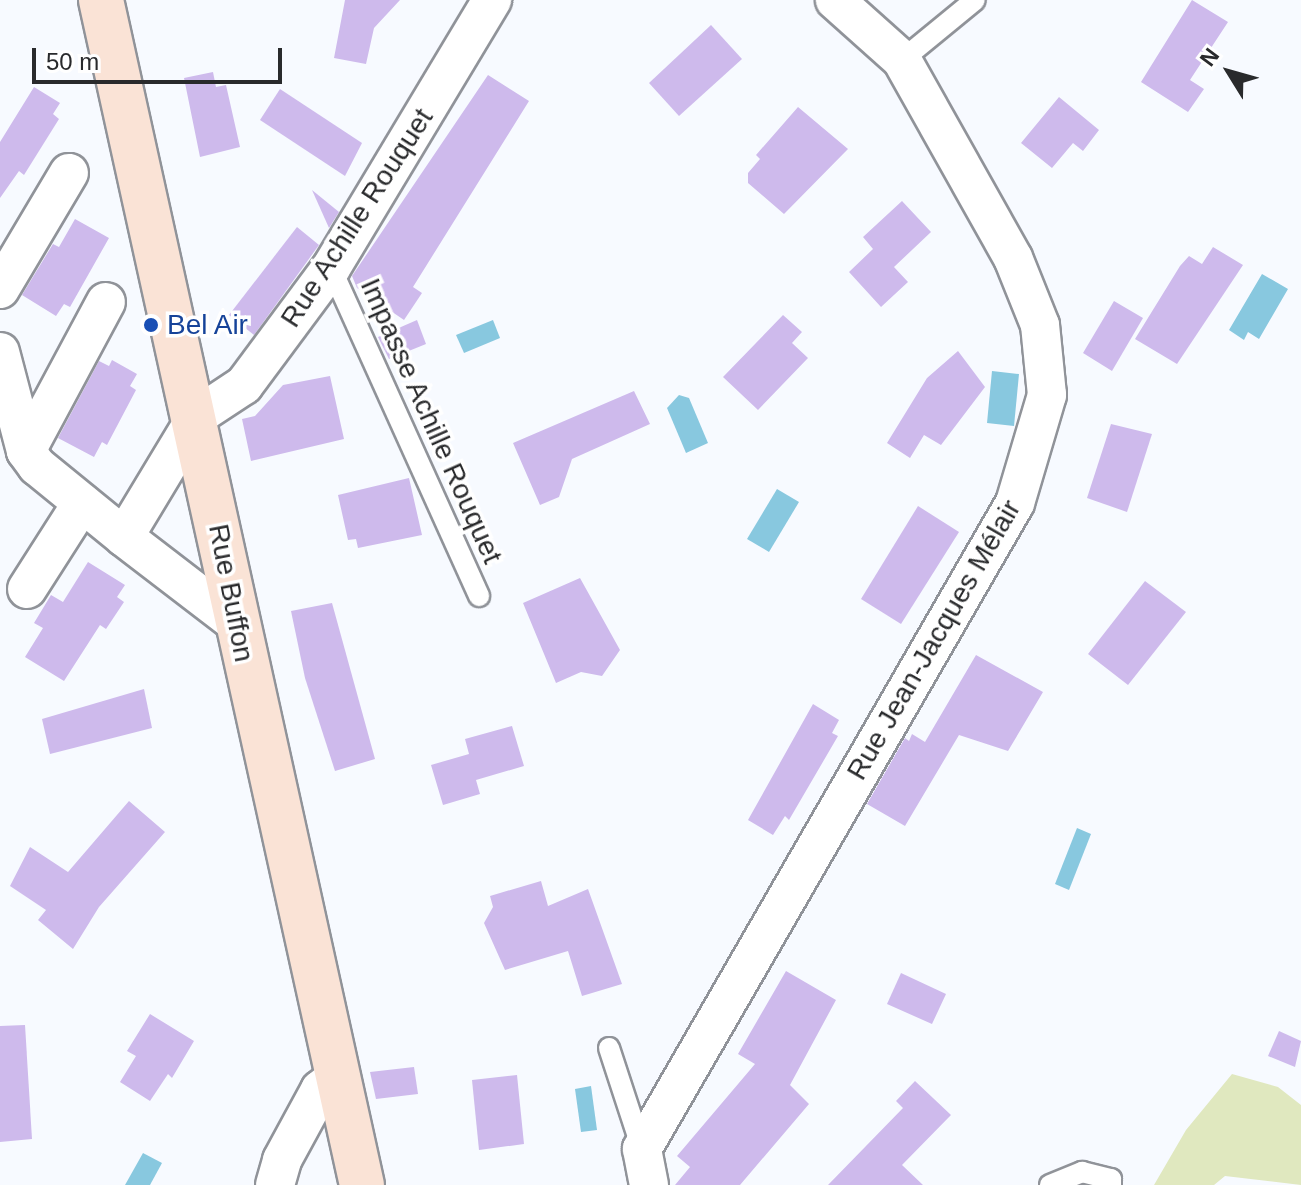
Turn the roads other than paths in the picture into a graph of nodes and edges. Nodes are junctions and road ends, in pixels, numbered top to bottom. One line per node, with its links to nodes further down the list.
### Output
1 (101, 0): 11 (street, Rue Buffon)
2 (492, 0): 7 (street, Rue Achille Rouquet)
3 (835, 0): 5 (street, Rue Jean-Jacques Mélair)
4 (975, 0): 5 (lane)
5 (902, 60): 20 (street, Rue Jean-Jacques Mélair)
6 (69, 173): 8 (street)
7 (331, 268): 11 (street, Rue Achille Rouquet); 16 (lane, Impasse Achille Rouquet)
8 (0, 289)
9 (106, 302): 12 (street)
10 (0, 352): 12 (street)
11 (197, 416): 14 (street); 17 (street, Rue Buffon)
12 (26, 451): 13 (street)
13 (82, 503): 14 (street); 15 (street)
14 (124, 537): 17 (street)
15 (27, 589)
16 (479, 596)
17 (236, 623): 19 (street, Rue Buffon)
18 (609, 1048): 20 (lane, Rue Jean-Jacques Mélair)
19 (338, 1076): 21 (street); 22 (street, Rue Buffon)
20 (645, 1167)
21 (275, 1185)
22 (362, 1185)
23 (1050, 1185): 24 (lane)
24 (1111, 1185)

